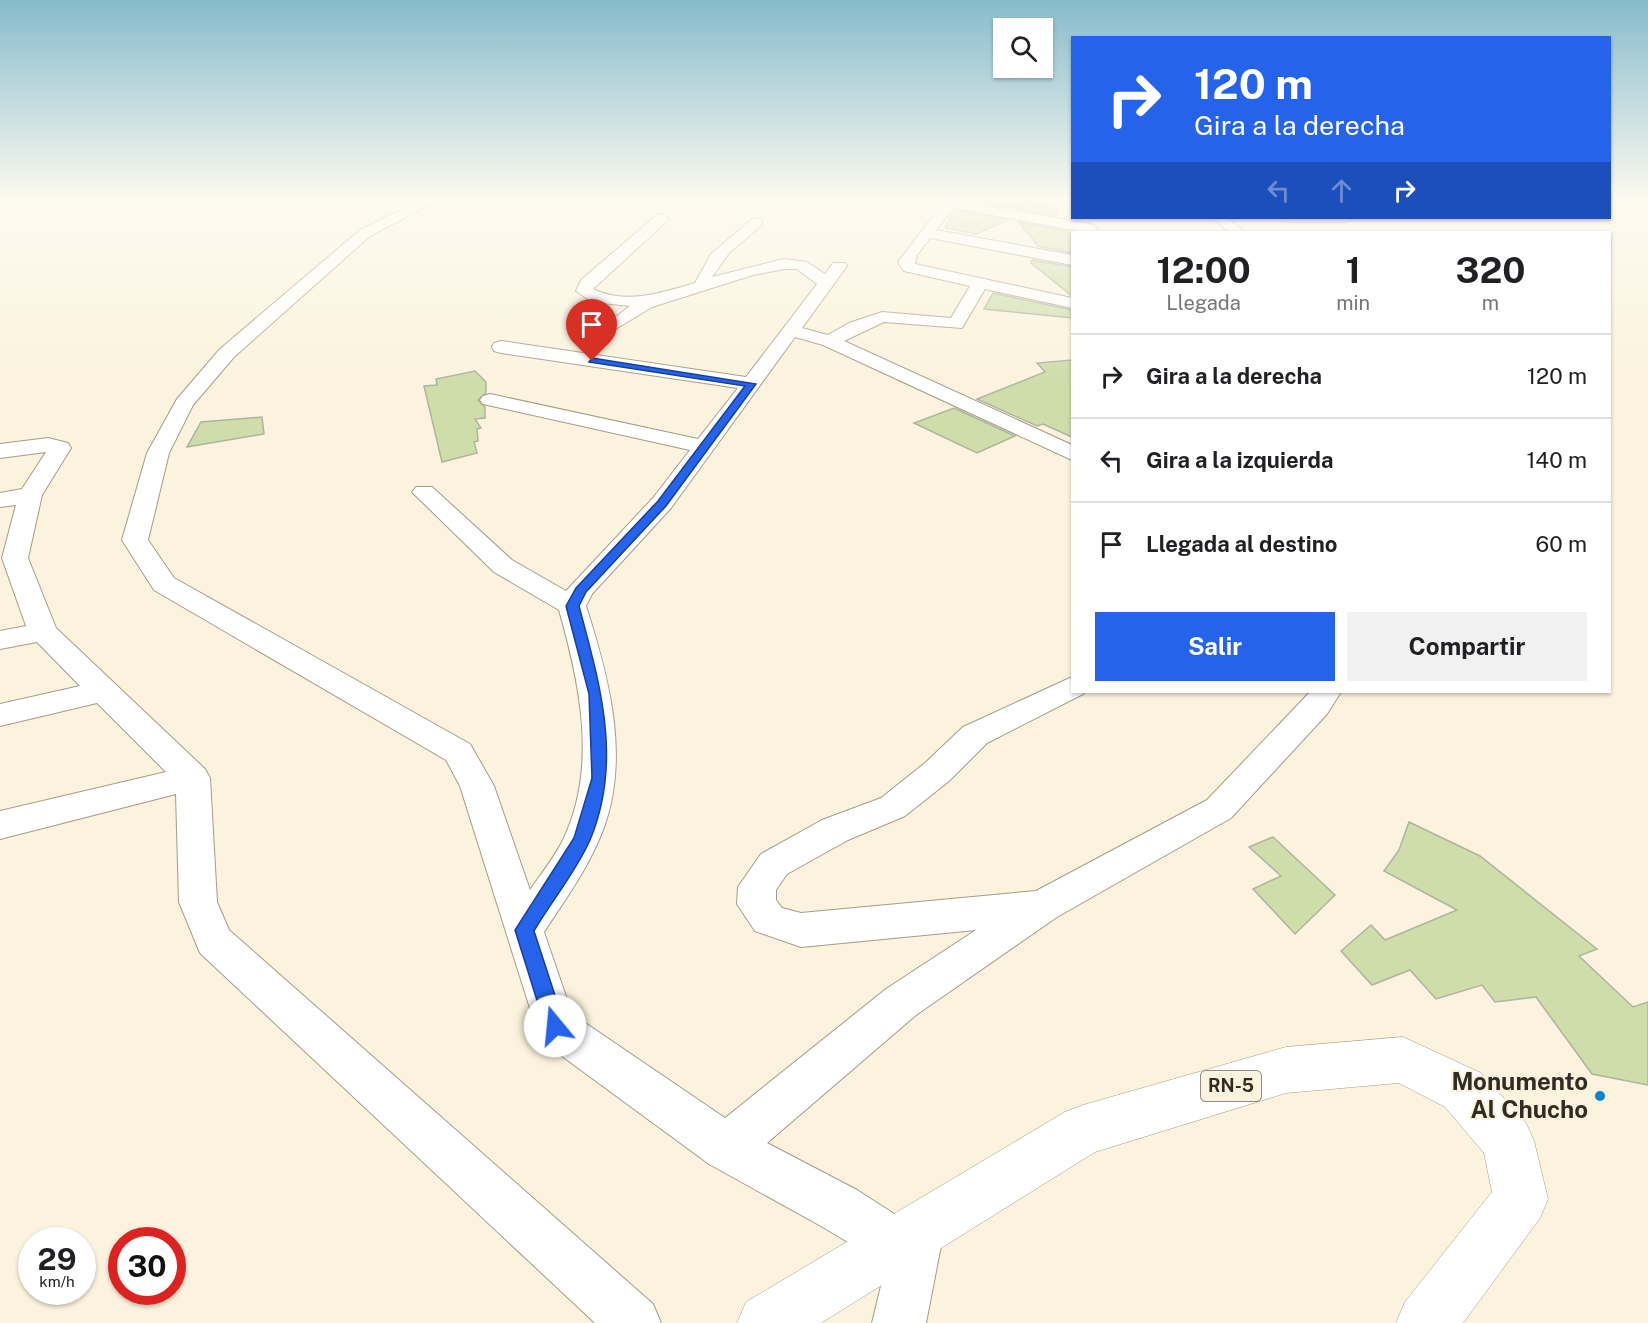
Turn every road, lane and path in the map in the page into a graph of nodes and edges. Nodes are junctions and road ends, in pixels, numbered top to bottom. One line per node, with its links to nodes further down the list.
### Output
1 (335, 259): 31 (street)
2 (615, 259): 7 (street)
3 (717, 259): 6 (street)
4 (908, 259): 5 (street)
5 (980, 283): 8 (street); 11 (street)
6 (702, 285): 7 (street); 10 (street)
7 (646, 303): 9 (street)
8 (1071, 303)
9 (614, 325)
10 (793, 331): 11 (street); 13 (street)
11 (830, 341): 17 (street)
12 (501, 347): 13 (street)
13 (751, 384): 15 (street)
14 (490, 400): 15 (street)
15 (704, 447): 21 (street)
16 (0, 451): 19 (street)
17 (1071, 453)
18 (424, 492): 21 (street)
19 (15, 497): 20 (street)
20 (8, 560): 22 (street)
21 (572, 606): 31 (street)
22 (43, 632): 23 (street); 25 (street)
23 (0, 640)
24 (1071, 687): 30 (street)
25 (103, 691): 27 (street); 28 (street)
26 (1324, 693): 30 (street)
27 (0, 715)
28 (193, 778): 29 (street); 34 (street)
29 (0, 825)
30 (1042, 906): 32 (street)
31 (524, 930): 32 (street)
32 (726, 1147): 33 (street)
33 (907, 1237): 35 (main road, RN-5); 36 (street); 37 (main road, RN-5)
34 (634, 1323)
35 (767, 1323)
36 (899, 1323)
37 (1426, 1323)

